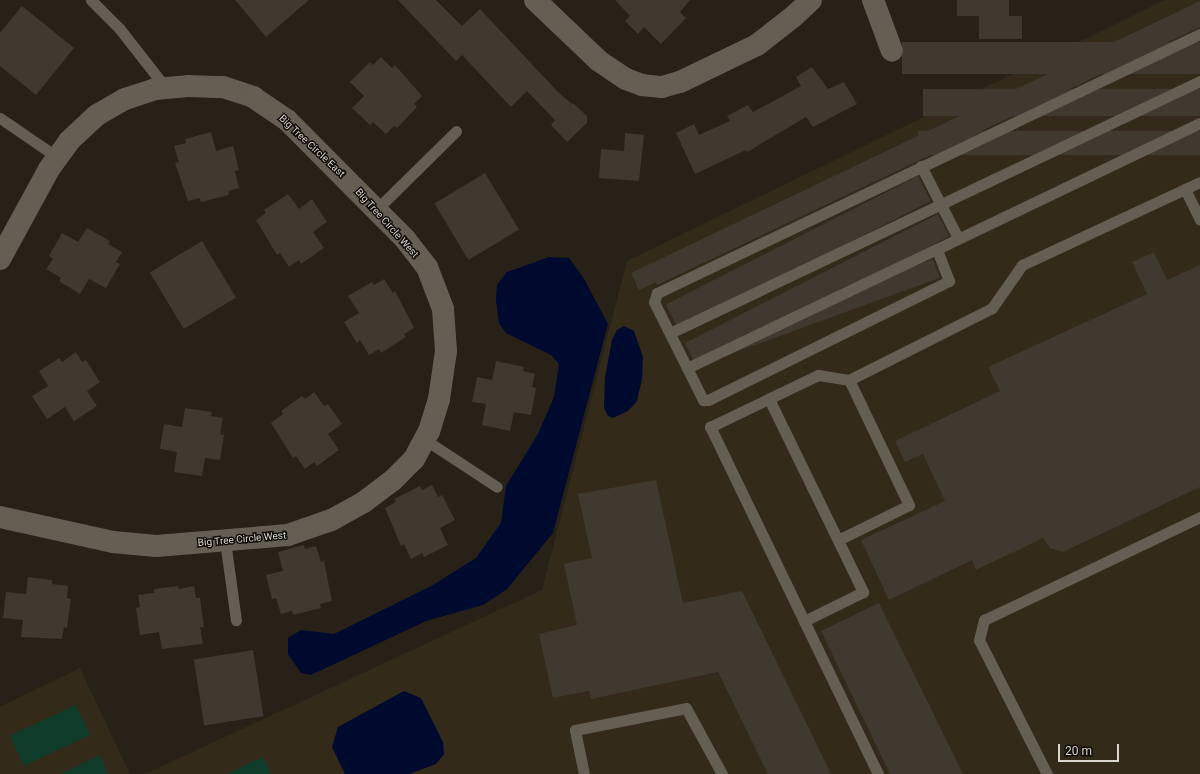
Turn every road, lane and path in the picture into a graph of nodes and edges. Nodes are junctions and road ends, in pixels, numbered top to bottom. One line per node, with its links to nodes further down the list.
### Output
1 (91, 0): 8 (lane)
2 (535, 0): 3 (street)
3 (811, 0)
4 (873, 0): 6 (street)
5 (1200, 34): 13 (lane)
6 (892, 51)
7 (1200, 81): 17 (lane)
8 (166, 88): 12 (street, Big Tree Circle East); 15 (street, Big Tree Circle East)
9 (0, 118): 12 (lane)
10 (1200, 123): 20 (lane)
11 (456, 131): 18 (lane)
12 (57, 157): 22 (street, Big Tree Circle East)
13 (921, 166): 17 (lane); 23 (lane)
14 (1200, 182): 16 (lane)
15 (352, 183): 18 (street, Big Tree Circle West)
16 (1185, 189): 19 (lane); 25 (lane)
17 (941, 204): 20 (lane); 23 (lane)
18 (377, 209): 27 (street, Big Tree Circle West)
19 (1200, 220)
20 (958, 238): 21 (lane)
21 (937, 249): 24 (lane); 24 (lane)
22 (1, 255)
23 (670, 333): 24 (lane)
24 (687, 368)
25 (849, 380): 26 (lane); 31 (lane)
26 (769, 398): 31 (lane); 34 (lane)
27 (424, 439): 28 (lane); 32 (street, Big Tree Circle West)
28 (497, 487)
29 (0, 517): 32 (street, Big Tree Circle West)
30 (1200, 517): 38 (lane)
31 (838, 540): 34 (lane)
32 (225, 541): 33 (lane)
33 (236, 620)
34 (804, 621): 37 (lane)
35 (584, 774): 36 (lane)
36 (722, 774)
37 (878, 774)
38 (1047, 774)

